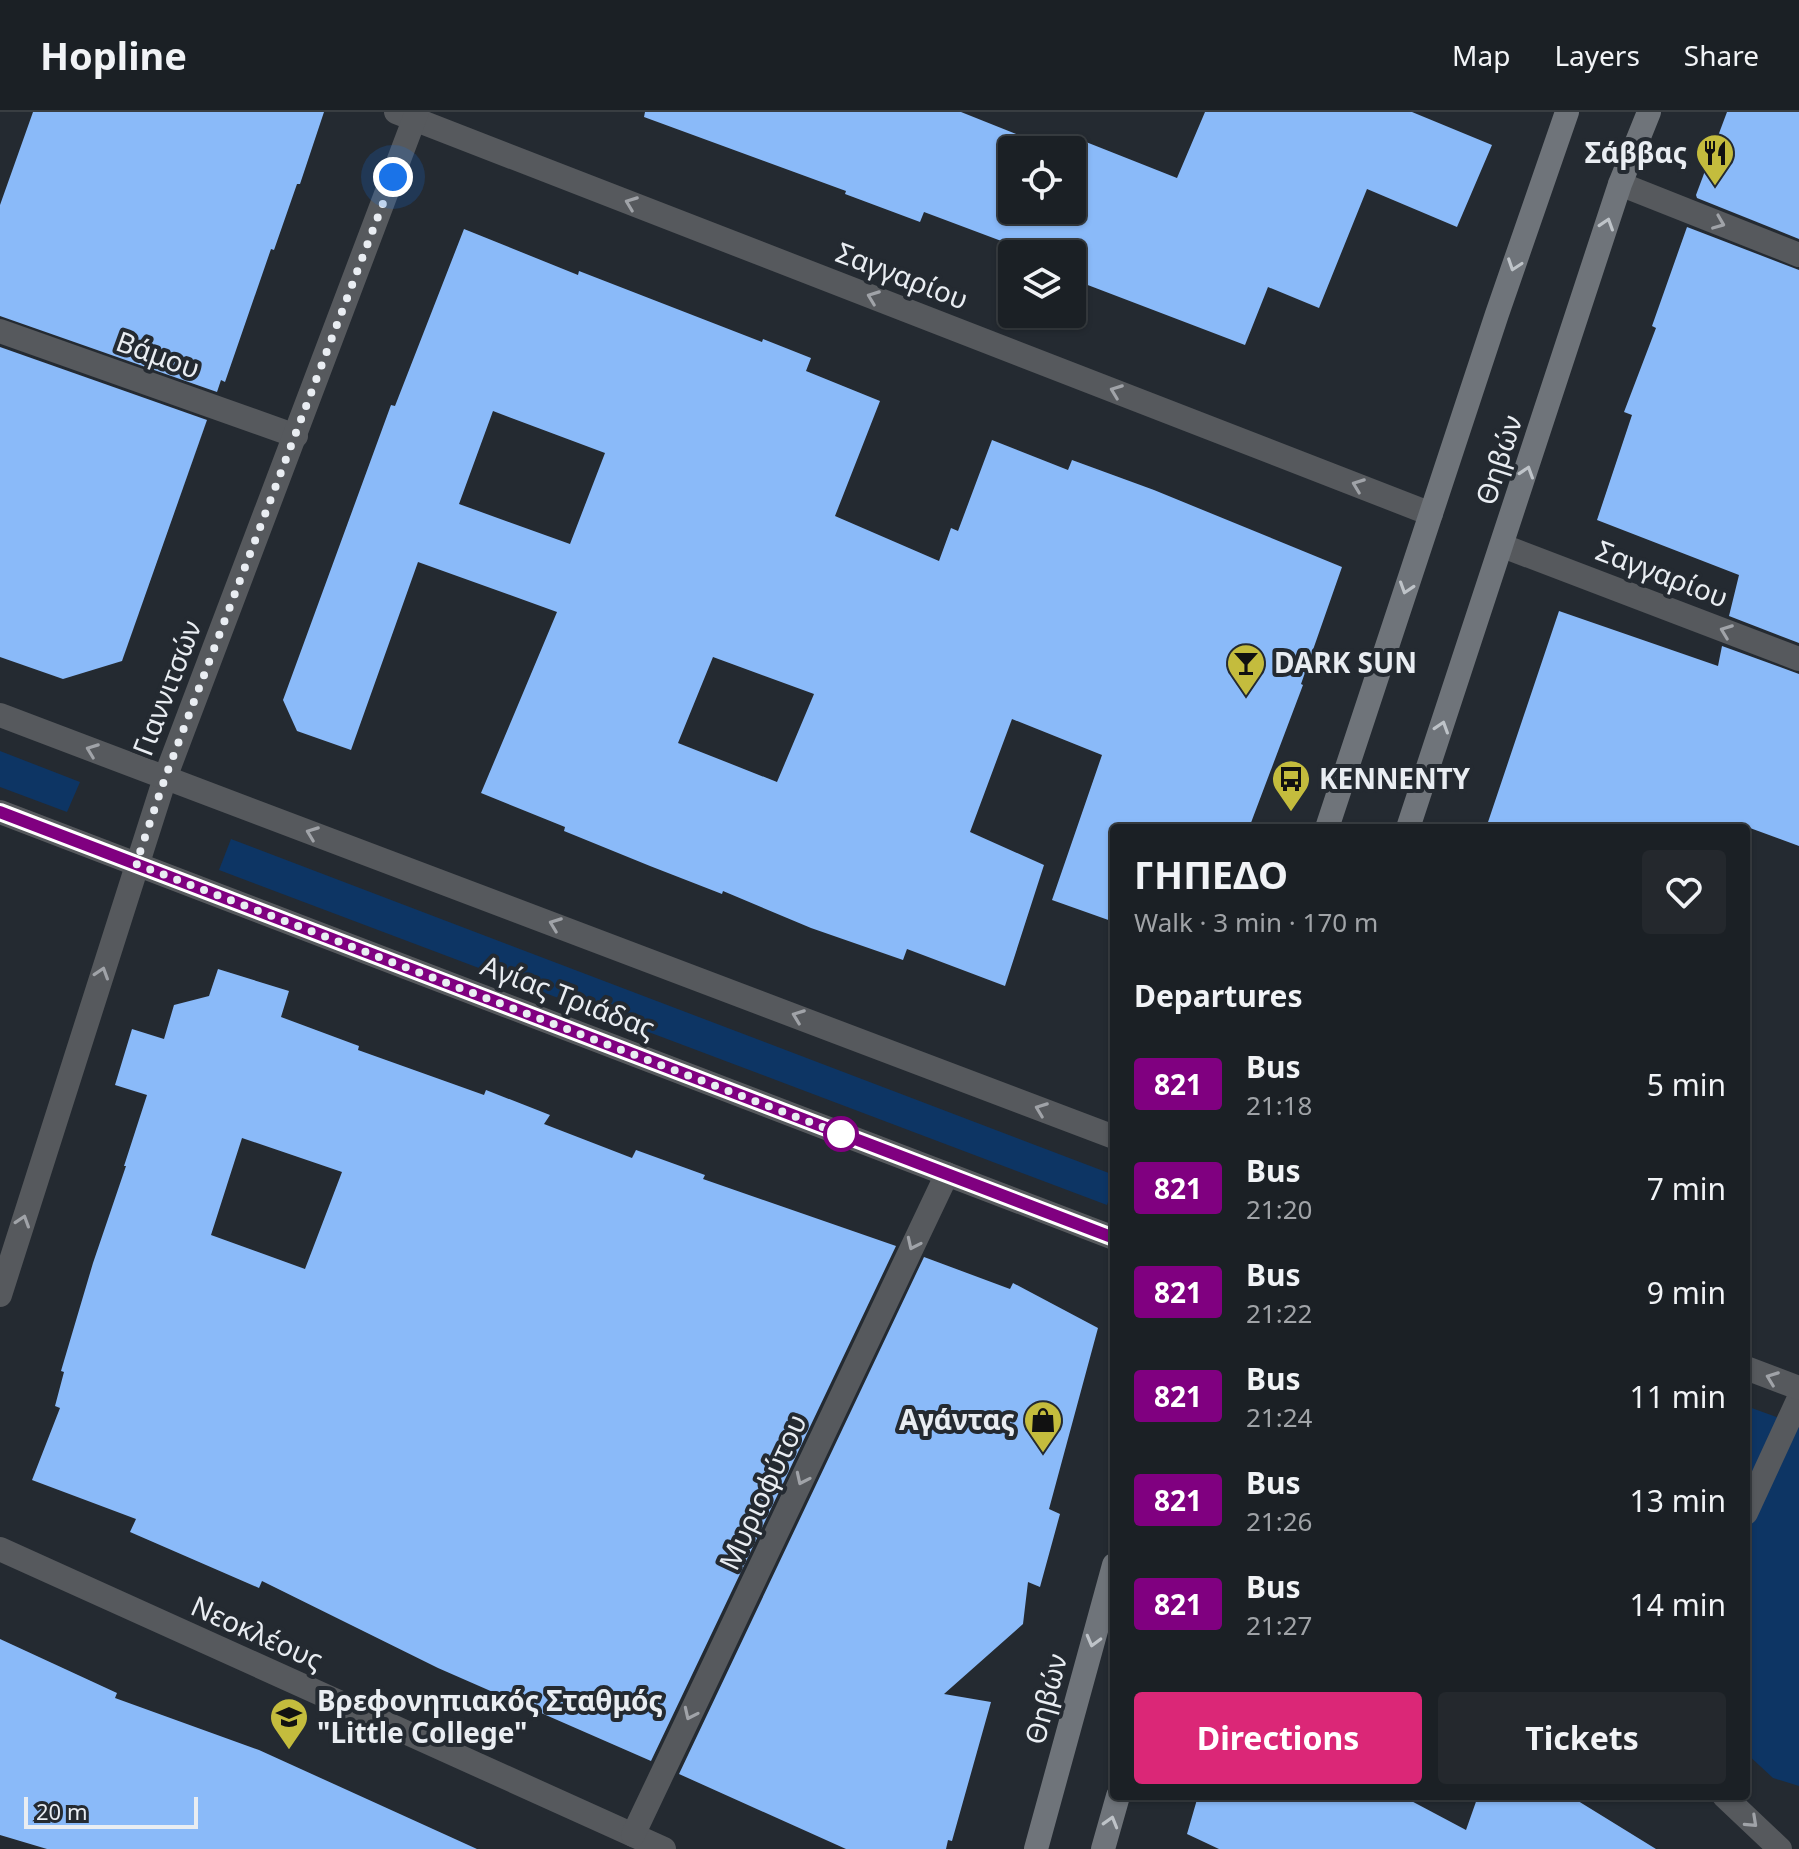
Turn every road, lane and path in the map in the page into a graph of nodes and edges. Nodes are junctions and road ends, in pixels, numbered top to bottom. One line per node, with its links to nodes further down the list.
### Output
1 (1567, 112): 8 (main road, Θηβών, one-way to 8)
2 (1649, 112): 4 (main road, Θηβών)
3 (409, 114): 7 (street, Γιαννιτσών); 8 (street, Σαγγαρίου, one-way to 3)
4 (1620, 184): 5 (street, one-way to 5); 9 (main road, Θηβών, one-way to 4)
5 (1799, 255)
6 (0, 331): 7 (street, Βάμου)
7 (296, 436): 12 (street, Γιαννιτσών)
8 (1431, 514): 14 (main road, Θηβών, one-way to 14)
9 (1503, 546): 10 (street, Σαγγαρίου, one-way to 9); 15 (main road, Θηβών, one-way to 9)
10 (1799, 659)
11 (0, 715): 12 (street, one-way to 11)
12 (165, 778): 16 (street, Γιαννιτσών); 17 (street, one-way to 12)
13 (0, 812): 16 (street, Αγίας Τριάδας)
14 (1328, 824)
15 (1409, 824)
16 (136, 864): 18 (street, Αγίας Τριάδας); 20 (street, Γιαννιτσών, one-way to 16)
17 (1110, 1135)
18 (947, 1174): 19 (street, Αγίας Τριάδας); 29 (street, Μυριοφύτου, one-way to 29)
19 (1110, 1236)
20 (0, 1295)
21 (1750, 1370): 22 (street, one-way to 21)
22 (1799, 1388)
23 (1799, 1398): 24 (street)
24 (1750, 1504)
25 (0, 1549): 29 (street, Νεοκλέους)
26 (1110, 1580): 31 (main road, Θηβών, one-way to 31)
27 (1117, 1800): 32 (main road, one-way to 27)
28 (1728, 1800): 33 (street, one-way to 33)
29 (633, 1835): 30 (street, Νεοκλέους)
30 (664, 1849)
31 (1036, 1849)
32 (1103, 1849)
33 (1780, 1849)

